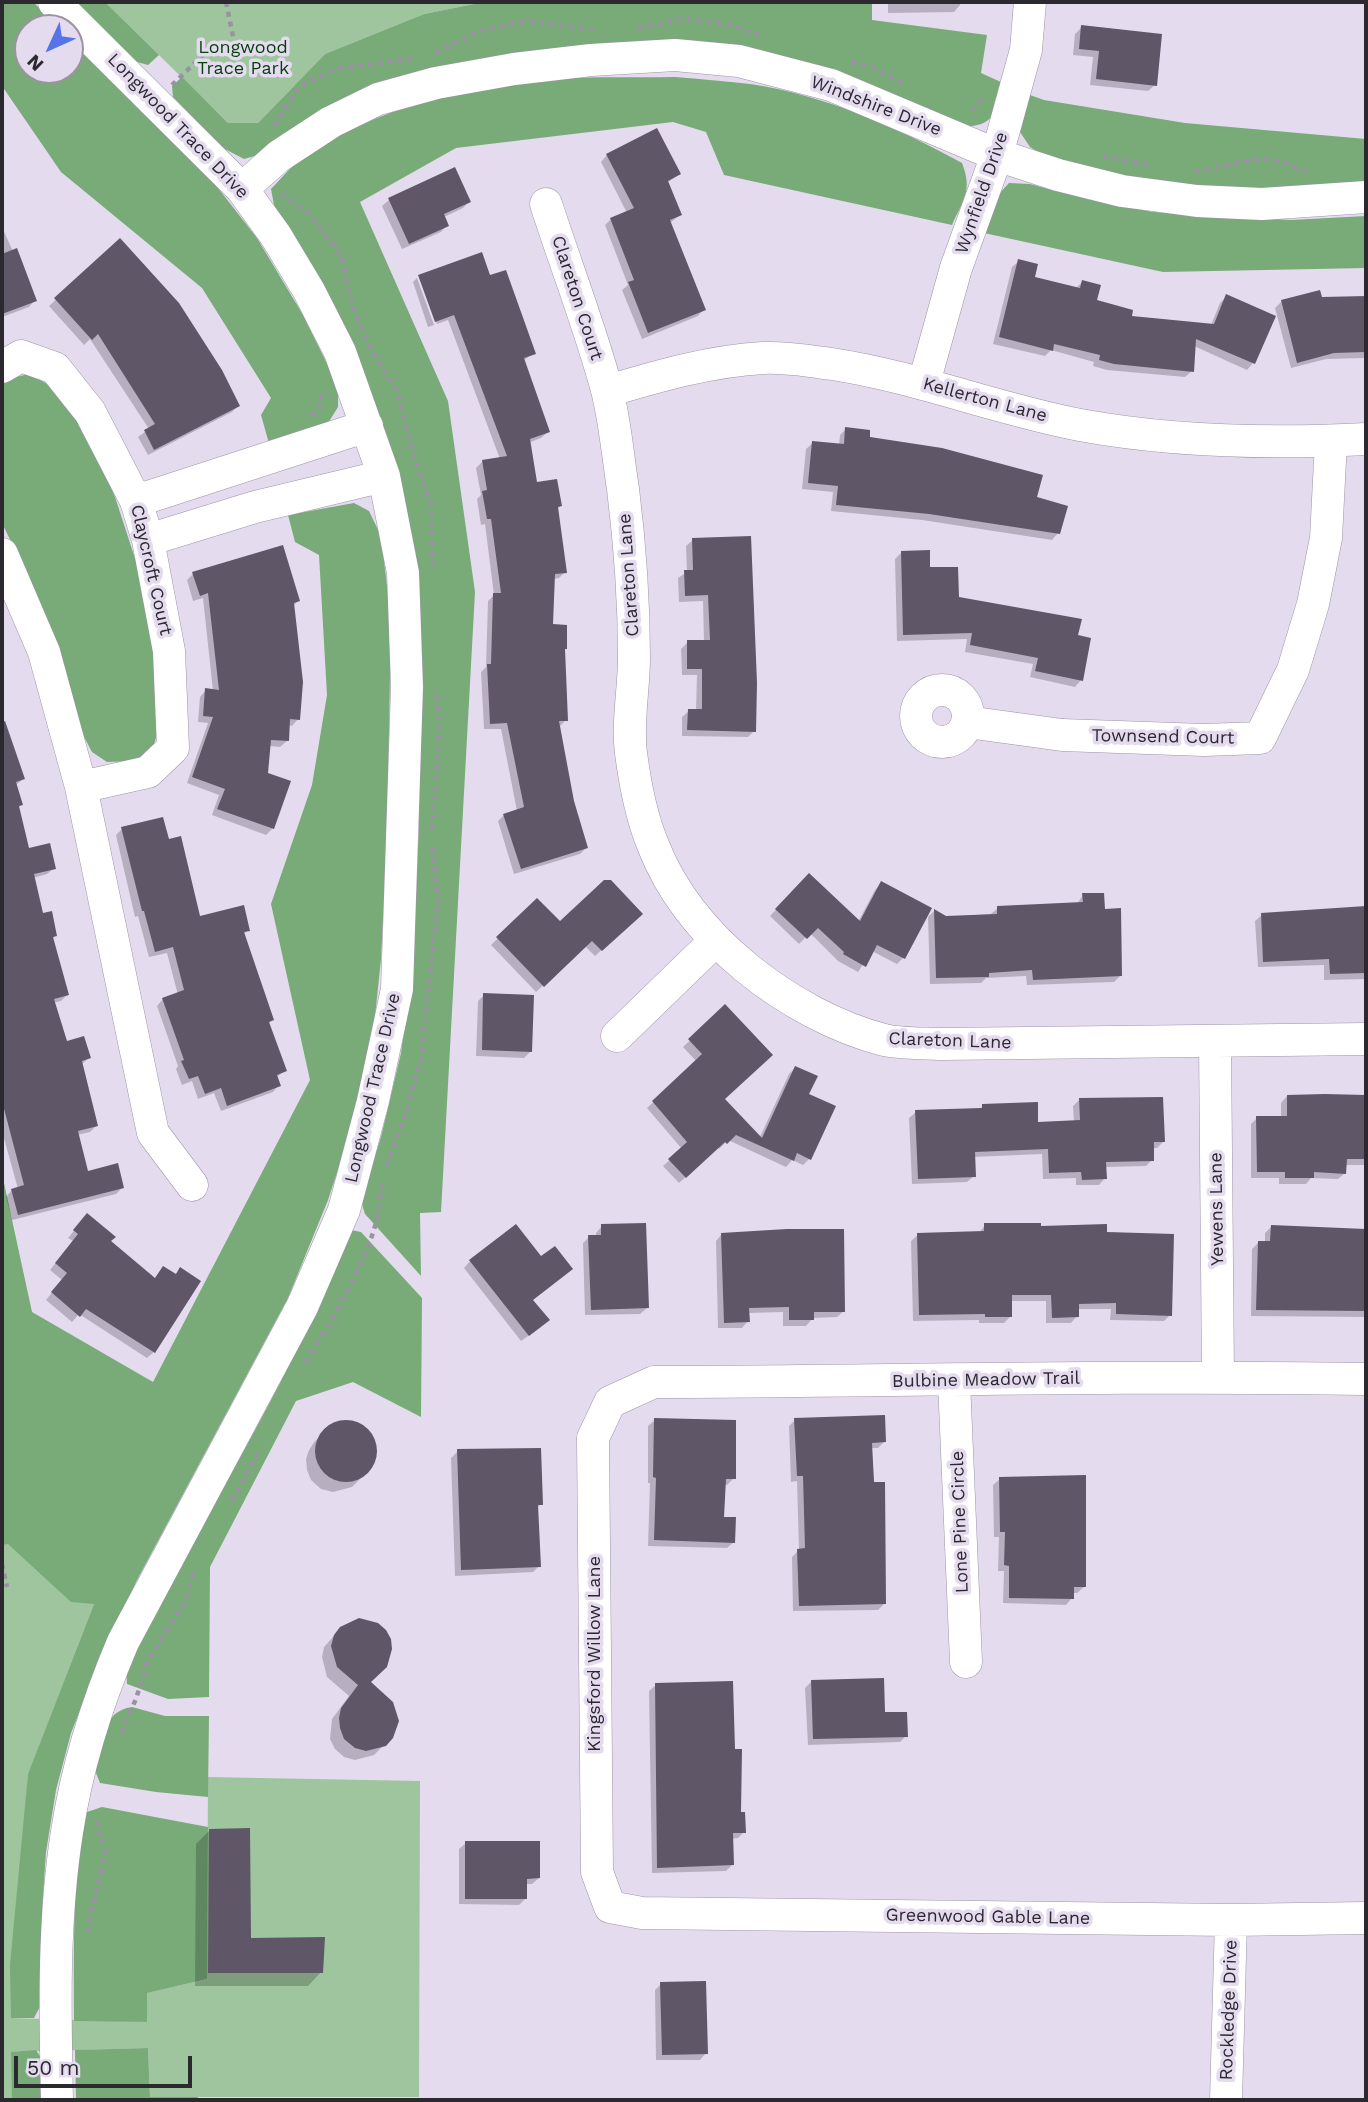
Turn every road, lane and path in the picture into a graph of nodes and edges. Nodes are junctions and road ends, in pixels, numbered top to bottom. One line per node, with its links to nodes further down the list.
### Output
1 (54, 2): 23 (street, Longwood Trace Drive)
2 (226, 2): 7 (path)
3 (1030, 2): 18 (street, Wynfield Drive)
4 (636, 29): 6 (path)
5 (603, 30): 9 (path)
6 (763, 37)
7 (235, 48): 8 (path); 13 (path)
8 (236, 56)
9 (426, 58)
10 (413, 59): 17 (path)
11 (848, 61): 14 (path)
12 (166, 80): 13 (path)
13 (172, 85): 15 (path)
14 (908, 86)
15 (181, 92)
16 (963, 109): 18 (path)
17 (272, 129)
18 (1000, 145): 23 (street, Windshire Drive); 24 (street, Windshire Drive); 29 (street, Wynfield Drive)
19 (1094, 155): 20 (path)
20 (1154, 166)
21 (1313, 171): 22 (path)
22 (1190, 173)
23 (250, 182): 26 (path); 28 (street, Longwood Trace Drive)
24 (1366, 197)
25 (546, 204): 30 (street, Clareton Court)
26 (376, 357): 28 (path); 41 (path)
27 (2, 367): 37 (street, Claycroft Court)
28 (347, 370): 31 (path); 32 (street, Longwood Trace Drive)
29 (924, 383): 30 (street, Kellerton Lane); 34 (street, Kellerton Lane)
30 (607, 391): 45 (street, Clareton Lane)
31 (310, 416)
32 (367, 426): 35 (street); 36 (street, Longwood Trace Drive)
33 (1366, 439): 34 (street, Kellerton Lane)
34 (1331, 441): 43 (street, Townsend Court)
35 (242, 466): 37 (street); 38 (street)
36 (384, 476): 38 (street); 67 (street, Longwood Trace Drive)
37 (136, 501): 39 (street, Claycroft Court)
38 (255, 507): 39 (street)
39 (148, 540): 44 (street, Claycroft Court)
40 (2, 554): 44 (street)
41 (433, 574)
42 (436, 684): 50 (path)
43 (967, 722)
44 (81, 787): 49 (street)
45 (716, 940): 46 (street); 48 (street, Clareton Lane)
46 (617, 1036)
47 (1366, 1039): 48 (street, Clareton Lane)
48 (1215, 1042): 51 (street, Yewens Lane)
49 (192, 1185)
50 (300, 1373)
51 (1218, 1377): 52 (street, Bulbine Meadow Trail); 53 (street, Bulbine Meadow Trail)
52 (1366, 1378)
53 (954, 1381): 54 (street, Bulbine Meadow Trail); 60 (street, Lone Pine Circle)
54 (610, 1402): 63 (street, Kingsford Willow Lane)
55 (262, 1445): 56 (path)
56 (230, 1504)
57 (197, 1563): 61 (path)
58 (2, 1564): 59 (path)
59 (7, 1587)
60 (966, 1662)
61 (120, 1734)
62 (96, 1818): 66 (path)
63 (610, 1907): 65 (street, Greenwood Gable Lane)
64 (1366, 1918): 65 (street, Greenwood Gable Lane)
65 (1231, 1920): 68 (street, Rockledge Drive)
66 (86, 1936)
67 (57, 2100)
68 (1226, 2100)

